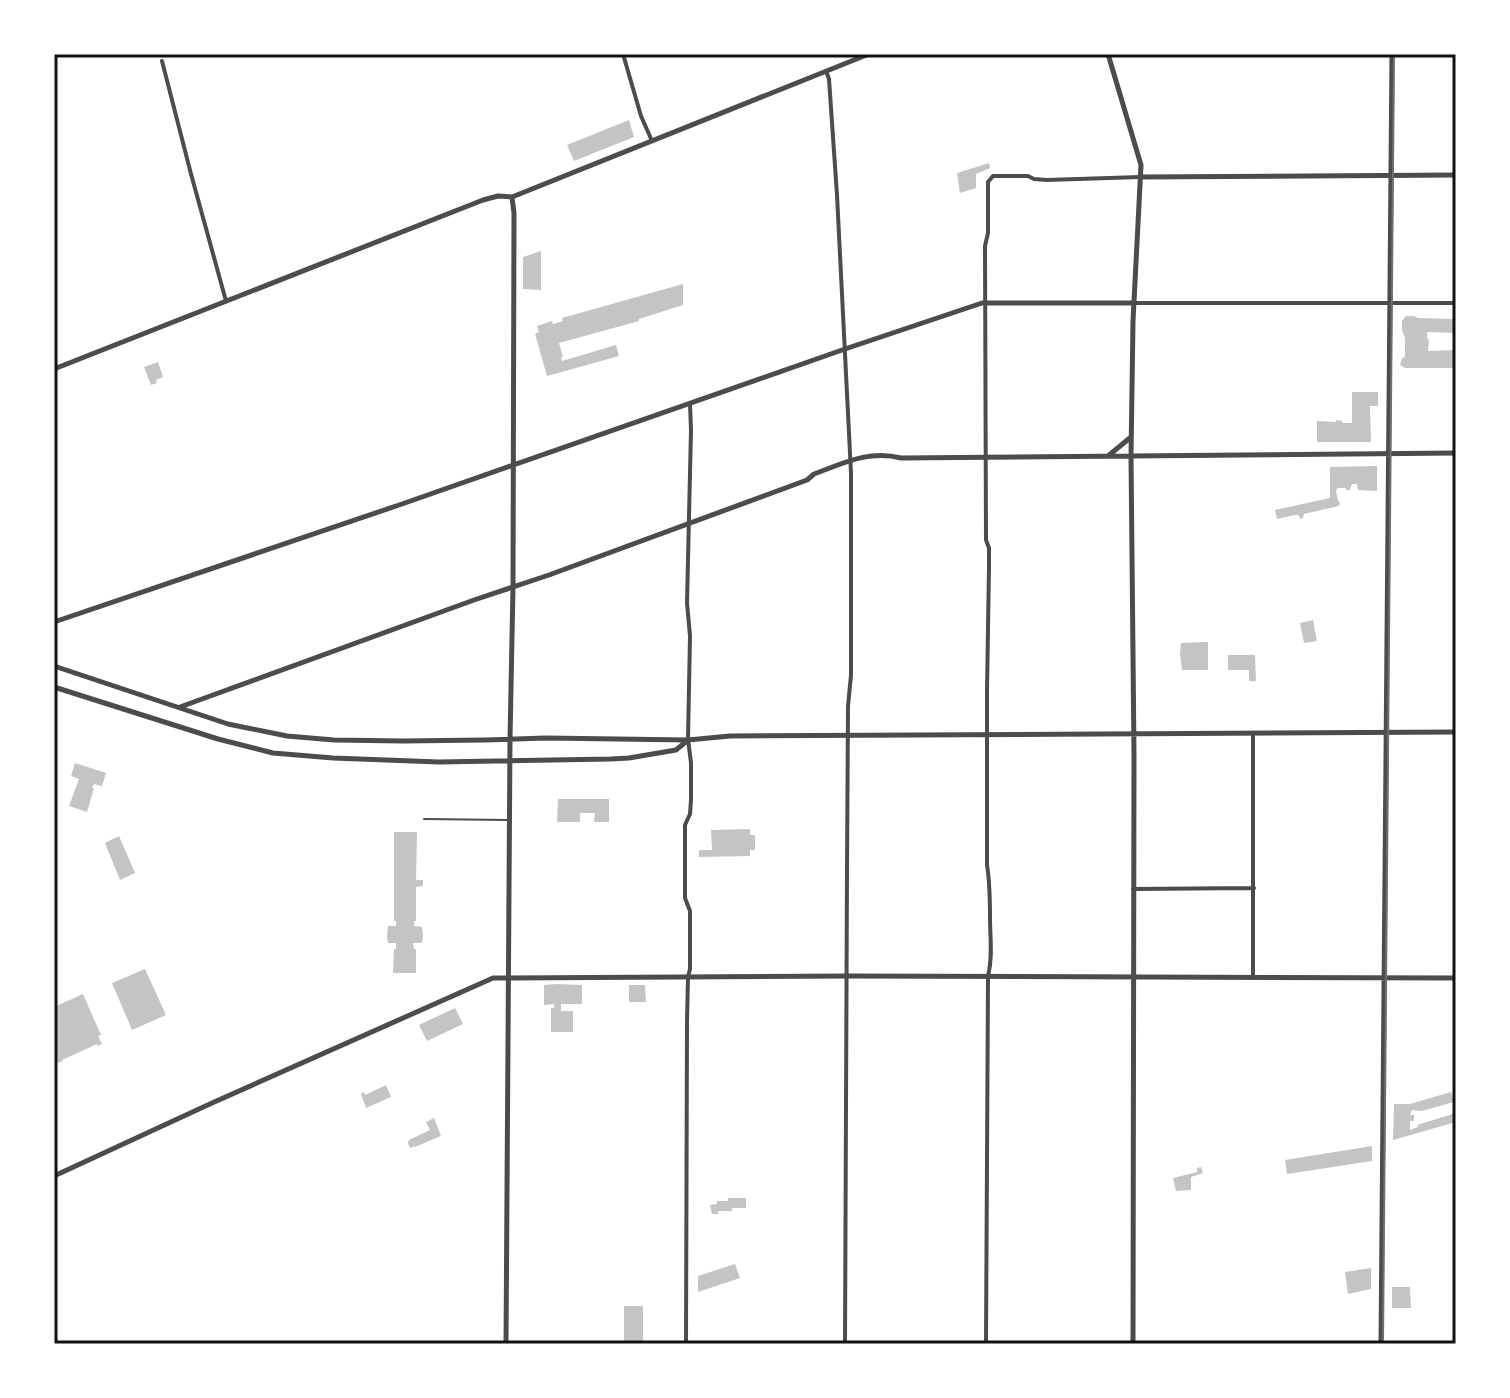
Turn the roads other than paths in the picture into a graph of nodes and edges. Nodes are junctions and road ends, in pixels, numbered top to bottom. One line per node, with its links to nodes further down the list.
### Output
1 (623, 54): 7 (street)
2 (869, 54): 6 (street)
3 (1108, 54): 10 (street)
4 (1392, 54): 8 (street)
5 (162, 61): 12 (street)
6 (826, 71): 7 (street); 17 (street)
7 (652, 141): 11 (street)
8 (1390, 175): 9 (street); 10 (street); 15 (street)
9 (1456, 175)
10 (1140, 177): 13 (street); 14 (street)
11 (512, 197): 12 (street); 27 (street)
12 (226, 301): 18 (street)
13 (986, 303): 14 (street); 17 (street); 24 (street)
14 (1134, 303): 15 (street); 20 (street)
15 (1389, 303): 16 (street); 22 (street)
16 (1456, 303)
17 (845, 349): 19 (street); 26 (street)
18 (54, 369)
19 (690, 404): 27 (street); 28 (street)
20 (1132, 436): 23 (street); 25 (street)
21 (1456, 453): 22 (street)
22 (1387, 454): 23 (street); 34 (street)
23 (1131, 456): 25 (street); 37 (street)
24 (986, 457): 25 (street); 26 (street); 39 (street)
25 (1107, 457)
26 (849, 461): 28 (street); 38 (street)
27 (512, 466): 29 (street); 30 (street)
28 (690, 524): 29 (street); 41 (street)
29 (513, 587): 33 (street); 40 (street)
30 (54, 622)
31 (54, 664): 33 (street)
32 (54, 687): 42 (street)
33 (179, 708): 40 (street)
34 (1385, 732): 35 (street); 36 (street); 53 (street)
35 (1456, 732)
36 (1253, 733): 37 (street); 45 (street)
37 (1133, 734): 39 (street); 46 (street)
38 (848, 735): 39 (street); 41 (street); 47 (street)
39 (988, 735): 48 (street)
40 (510, 739): 41 (street); 42 (street)
41 (688, 740): 42 (street); 49 (street)
42 (510, 761): 44 (street)
43 (424, 819): 44 (lane)
44 (510, 820): 51 (street)
45 (1254, 888): 46 (street); 50 (street)
46 (1133, 889): 52 (street)
47 (847, 976): 48 (street); 49 (street); 58 (street)
48 (988, 976): 52 (street); 59 (street)
49 (688, 977): 51 (street); 57 (street)
50 (1253, 977): 52 (street); 53 (street)
51 (509, 978): 55 (street); 56 (street)
52 (1133, 978): 60 (street)
53 (1384, 978): 54 (street); 61 (street)
54 (1456, 978)
55 (54, 1176)
56 (506, 1344)
57 (686, 1344)
58 (845, 1344)
59 (986, 1344)
60 (1133, 1344)
61 (1381, 1344)

